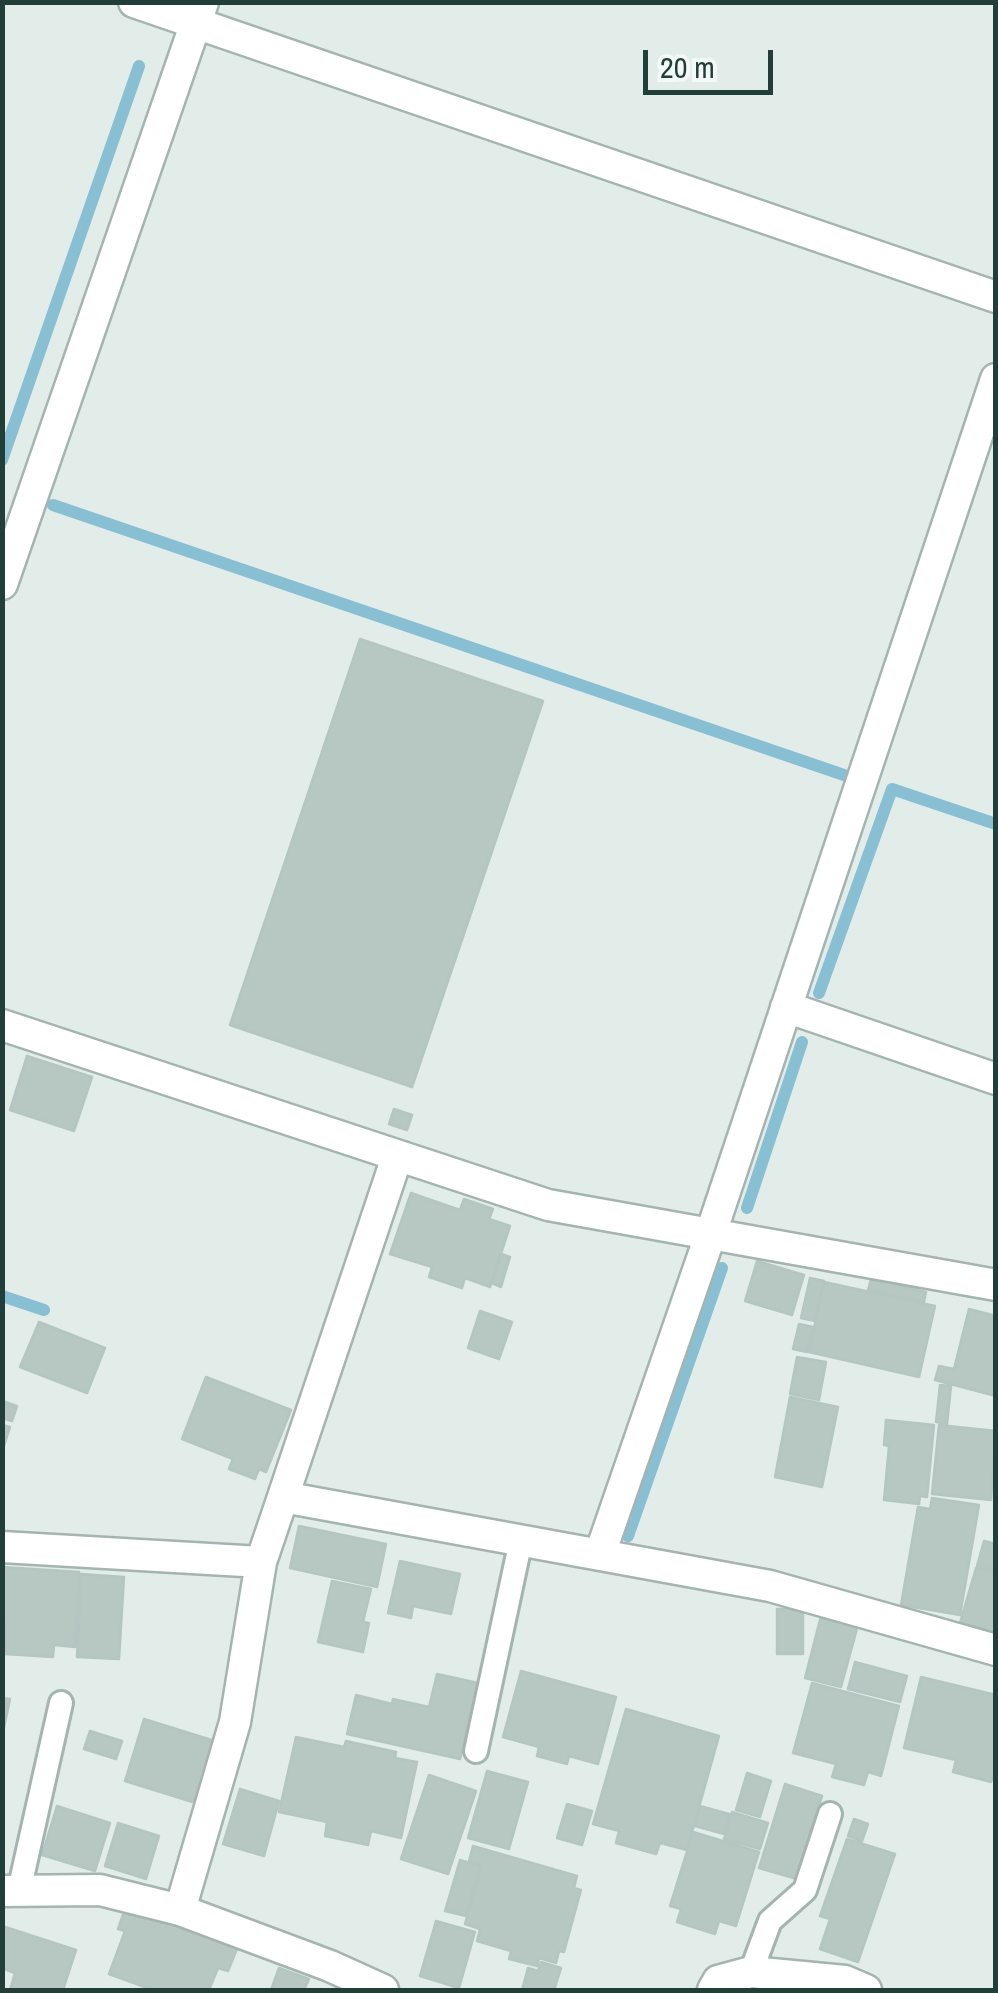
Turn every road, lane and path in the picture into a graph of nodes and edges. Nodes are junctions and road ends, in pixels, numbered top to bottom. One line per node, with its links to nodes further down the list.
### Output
1 (134, 2): 2 (street)
2 (200, 13): 3 (street); 5 (street)
3 (996, 297)
4 (996, 379): 6 (street)
5 (2, 584)
6 (786, 1006): 8 (street); 10 (street)
7 (2, 1024): 9 (street)
8 (996, 1079)
9 (396, 1157): 10 (street); 12 (street)
10 (711, 1233): 11 (street); 15 (street)
11 (996, 1285)
12 (284, 1496): 13 (street); 16 (street)
13 (522, 1540): 15 (street); 19 (lane)
14 (2, 1547): 16 (street)
15 (600, 1554): 17 (street)
16 (261, 1562): 22 (street)
17 (996, 1650)
18 (61, 1703): 21 (lane)
19 (476, 1751)
20 (830, 1814): 23 (lane)
21 (11, 1891): 22 (street)
22 (180, 1910): 24 (street)
23 (750, 1972): 26 (street); 27 (street)
24 (326, 1979): 25 (street)
25 (384, 1990)
26 (713, 1990)
27 (866, 1990)

